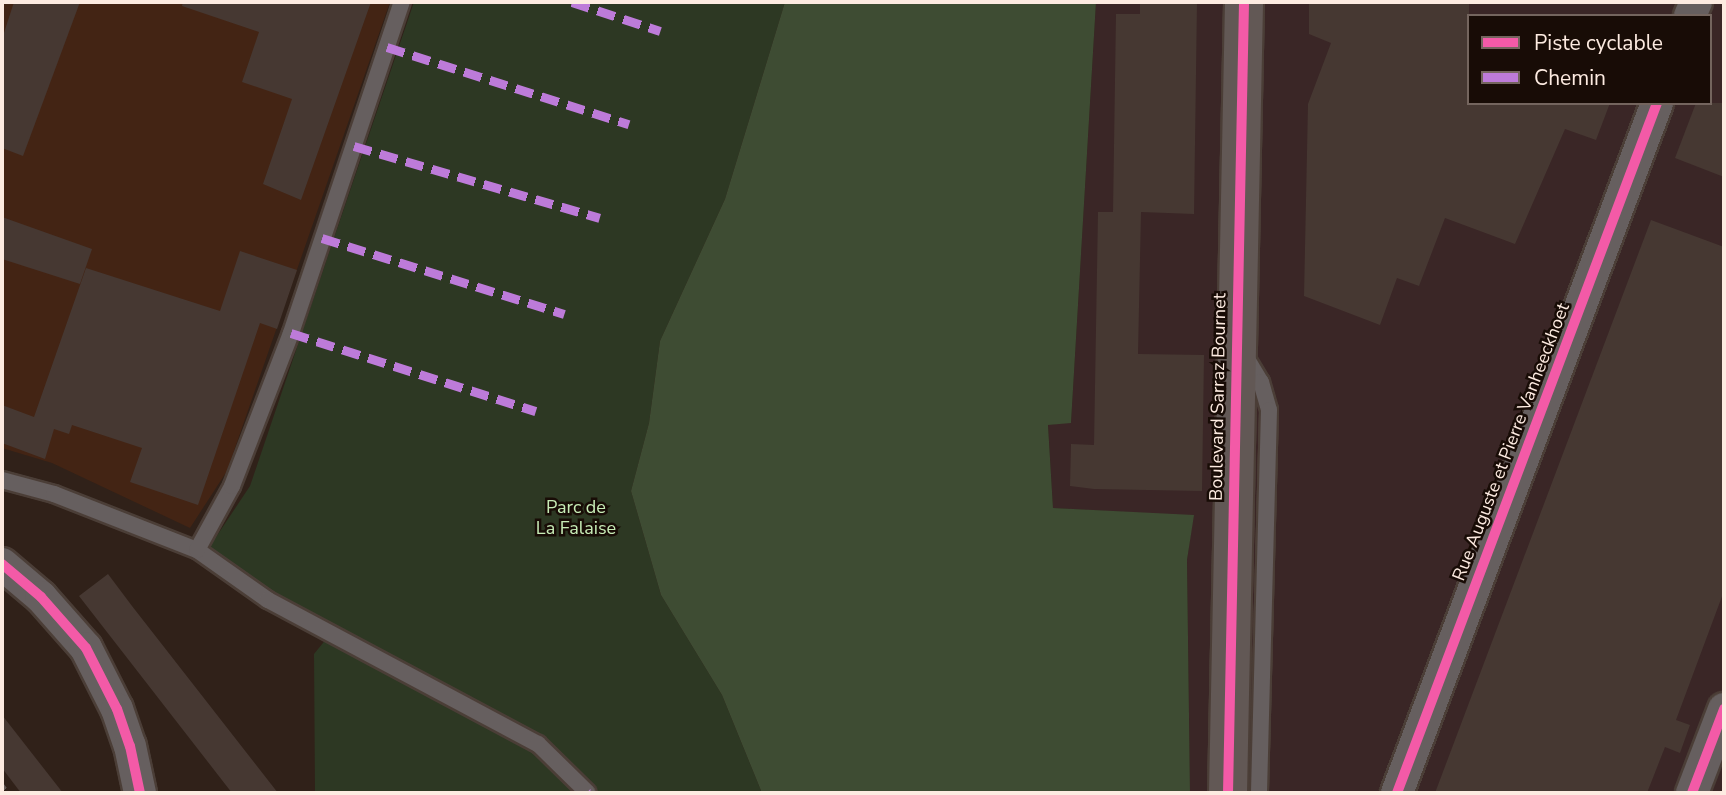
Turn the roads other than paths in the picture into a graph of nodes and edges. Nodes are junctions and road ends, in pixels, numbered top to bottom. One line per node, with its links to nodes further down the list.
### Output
1 (402, 2): 6 (lane)
2 (1244, 2): 4 (street, Boulevard Sarraz Bournet)
3 (1656, 105): 13 (street, Rue Auguste et Pierre Vanheeckhoet)
4 (1238, 346): 11 (street, Boulevard Sarraz Bournet); 12 (lane)
5 (2, 480): 6 (lane)
6 (197, 550): 9 (lane)
7 (2, 564): 10 (street)
8 (1724, 709): 14 (street)
9 (587, 792)
10 (140, 793)
11 (1228, 793)
12 (1259, 793)
13 (1397, 793)
14 (1692, 793)

